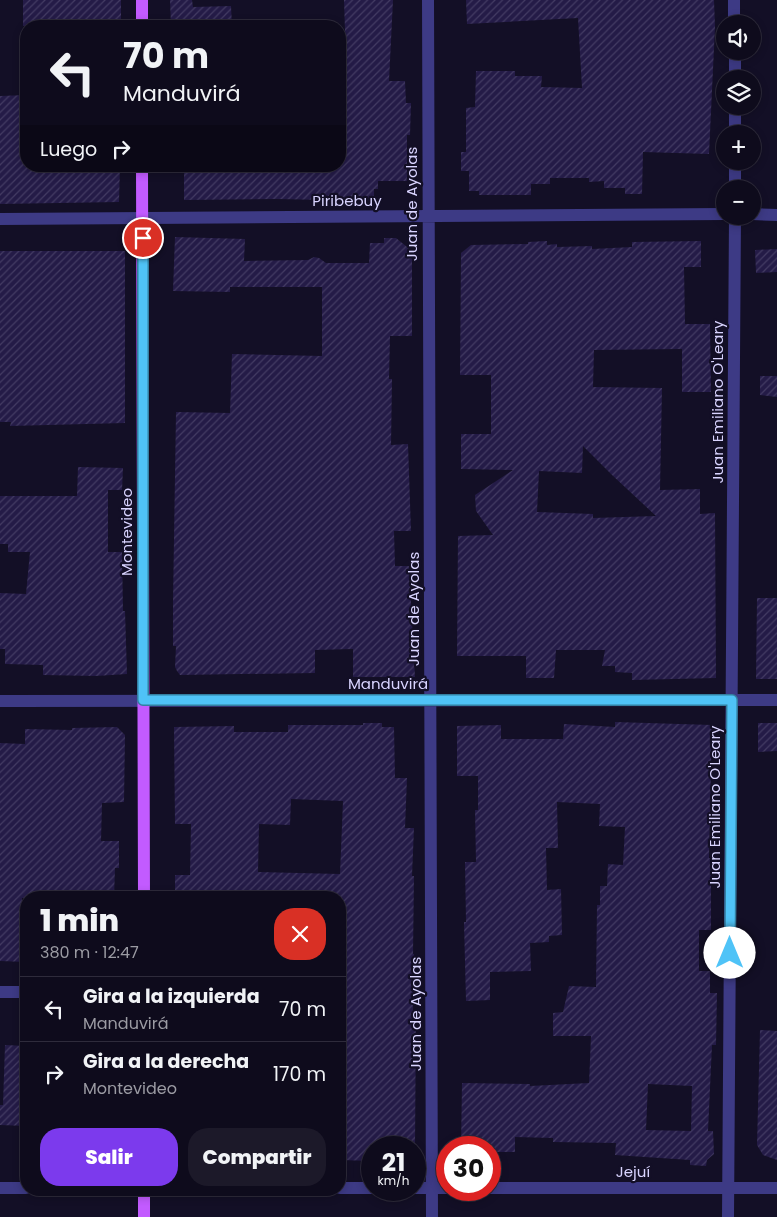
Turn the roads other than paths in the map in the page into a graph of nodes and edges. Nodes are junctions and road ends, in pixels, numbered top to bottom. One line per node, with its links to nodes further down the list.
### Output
1 (142, 0): 5 (main road)
2 (428, 0): 10 (street, Juan de Ayolas)
3 (734, 0): 4 (street)
4 (734, 15)
5 (142, 20)
6 (142, 172): 11 (main road, Montevideo)
7 (716, 214): 10 (street, Piribebuy)
8 (761, 214): 9 (street)
9 (777, 214)
10 (429, 217): 11 (street, Piribebuy); 15 (street, Juan de Ayolas)
11 (143, 218): 12 (street, Piribebuy); 14 (main road, Montevideo)
12 (0, 220)
13 (735, 225): 16 (street, Juan Emiliano O'Leary)
14 (143, 700): 15 (street, Manduvirá); 18 (street, Manduvirá); 19 (main road, Montevideo)
15 (431, 700): 16 (street, Manduvirá); 27 (street, Juan de Ayolas)
16 (732, 700): 17 (street, Manduvirá); 29 (street, Juan Emiliano O'Leary)
17 (777, 700)
18 (0, 701)
19 (144, 891)
20 (0, 992): 21 (street)
21 (20, 992)
22 (0, 1188): 23 (street)
23 (20, 1188)
24 (346, 1188): 25 (street)
25 (361, 1188)
26 (426, 1188): 27 (street)
27 (433, 1188): 33 (street, Juan de Ayolas)
28 (501, 1188): 29 (street, Jejuí)
29 (728, 1188): 30 (street, Jejuí); 34 (street, Juan Emiliano O'Leary)
30 (777, 1188)
31 (144, 1196): 32 (main road)
32 (144, 1217)
33 (432, 1217)
34 (728, 1217)

